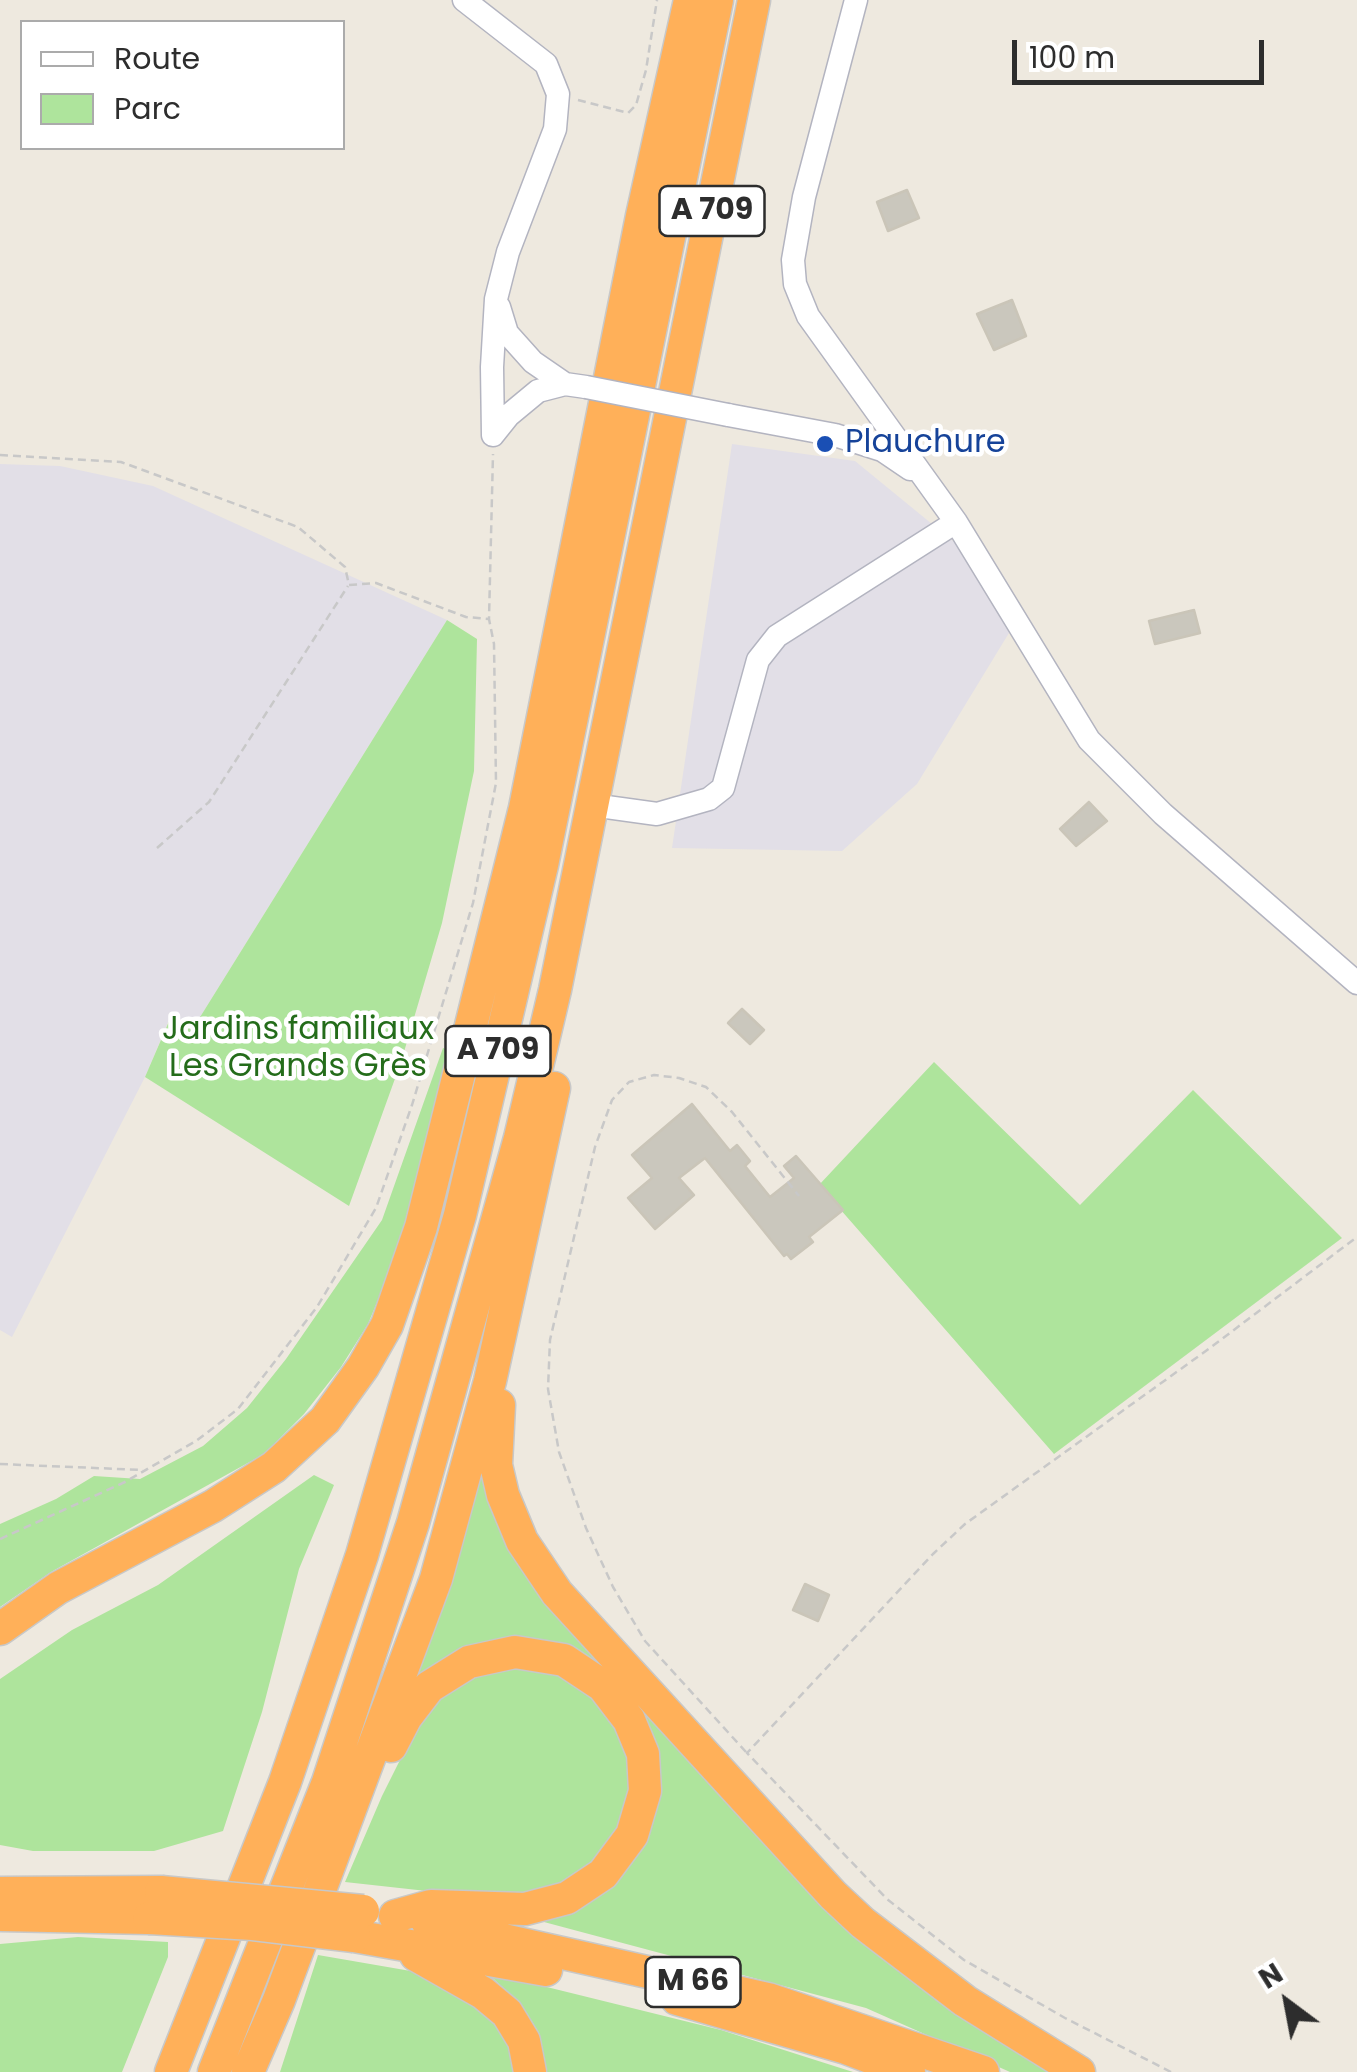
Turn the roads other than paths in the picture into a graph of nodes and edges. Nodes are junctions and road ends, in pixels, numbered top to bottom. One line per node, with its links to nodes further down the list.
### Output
1 (464, 0): 6 (street)
2 (690, 0): 14 (highway)
3 (716, 0): 25 (highway, A 709)
4 (754, 0): 10 (highway, A 709)
5 (856, 0): 8 (street)
6 (496, 299): 7 (street); 7 (street)
7 (576, 386): 8 (street, bridge)
8 (922, 477): 9 (street)
9 (956, 522): 10 (street); 11 (street)
10 (592, 806): 12 (highway, A 709)
11 (1357, 983)
12 (555, 990): 13 (highway); 26 (highway, A 709)
13 (513, 1282): 15 (highway); 32 (highway)
14 (0, 1628)
15 (344, 1827): 22 (highway); 24 (highway)
16 (0, 1874): 17 (highway, M 66)
17 (106, 1891): 18 (highway, M 66); 19 (highway, M 66)
18 (0, 1893)
19 (154, 1905): 21 (highway, M 66); 22 (highway, M 66, bridge)
20 (0, 1916): 21 (highway, M 66)
21 (36, 1916): 23 (highway, M 66)
22 (378, 1926): 29 (highway); 30 (highway, M 66); 31 (highway, M 66)
23 (0, 1934)
24 (279, 2000): 27 (highway); 28 (highway)
25 (172, 2072)
26 (214, 2072)
27 (248, 2072)
28 (264, 2072)
29 (530, 2072)
30 (909, 2072)
31 (983, 2072)
32 (1079, 2072)

